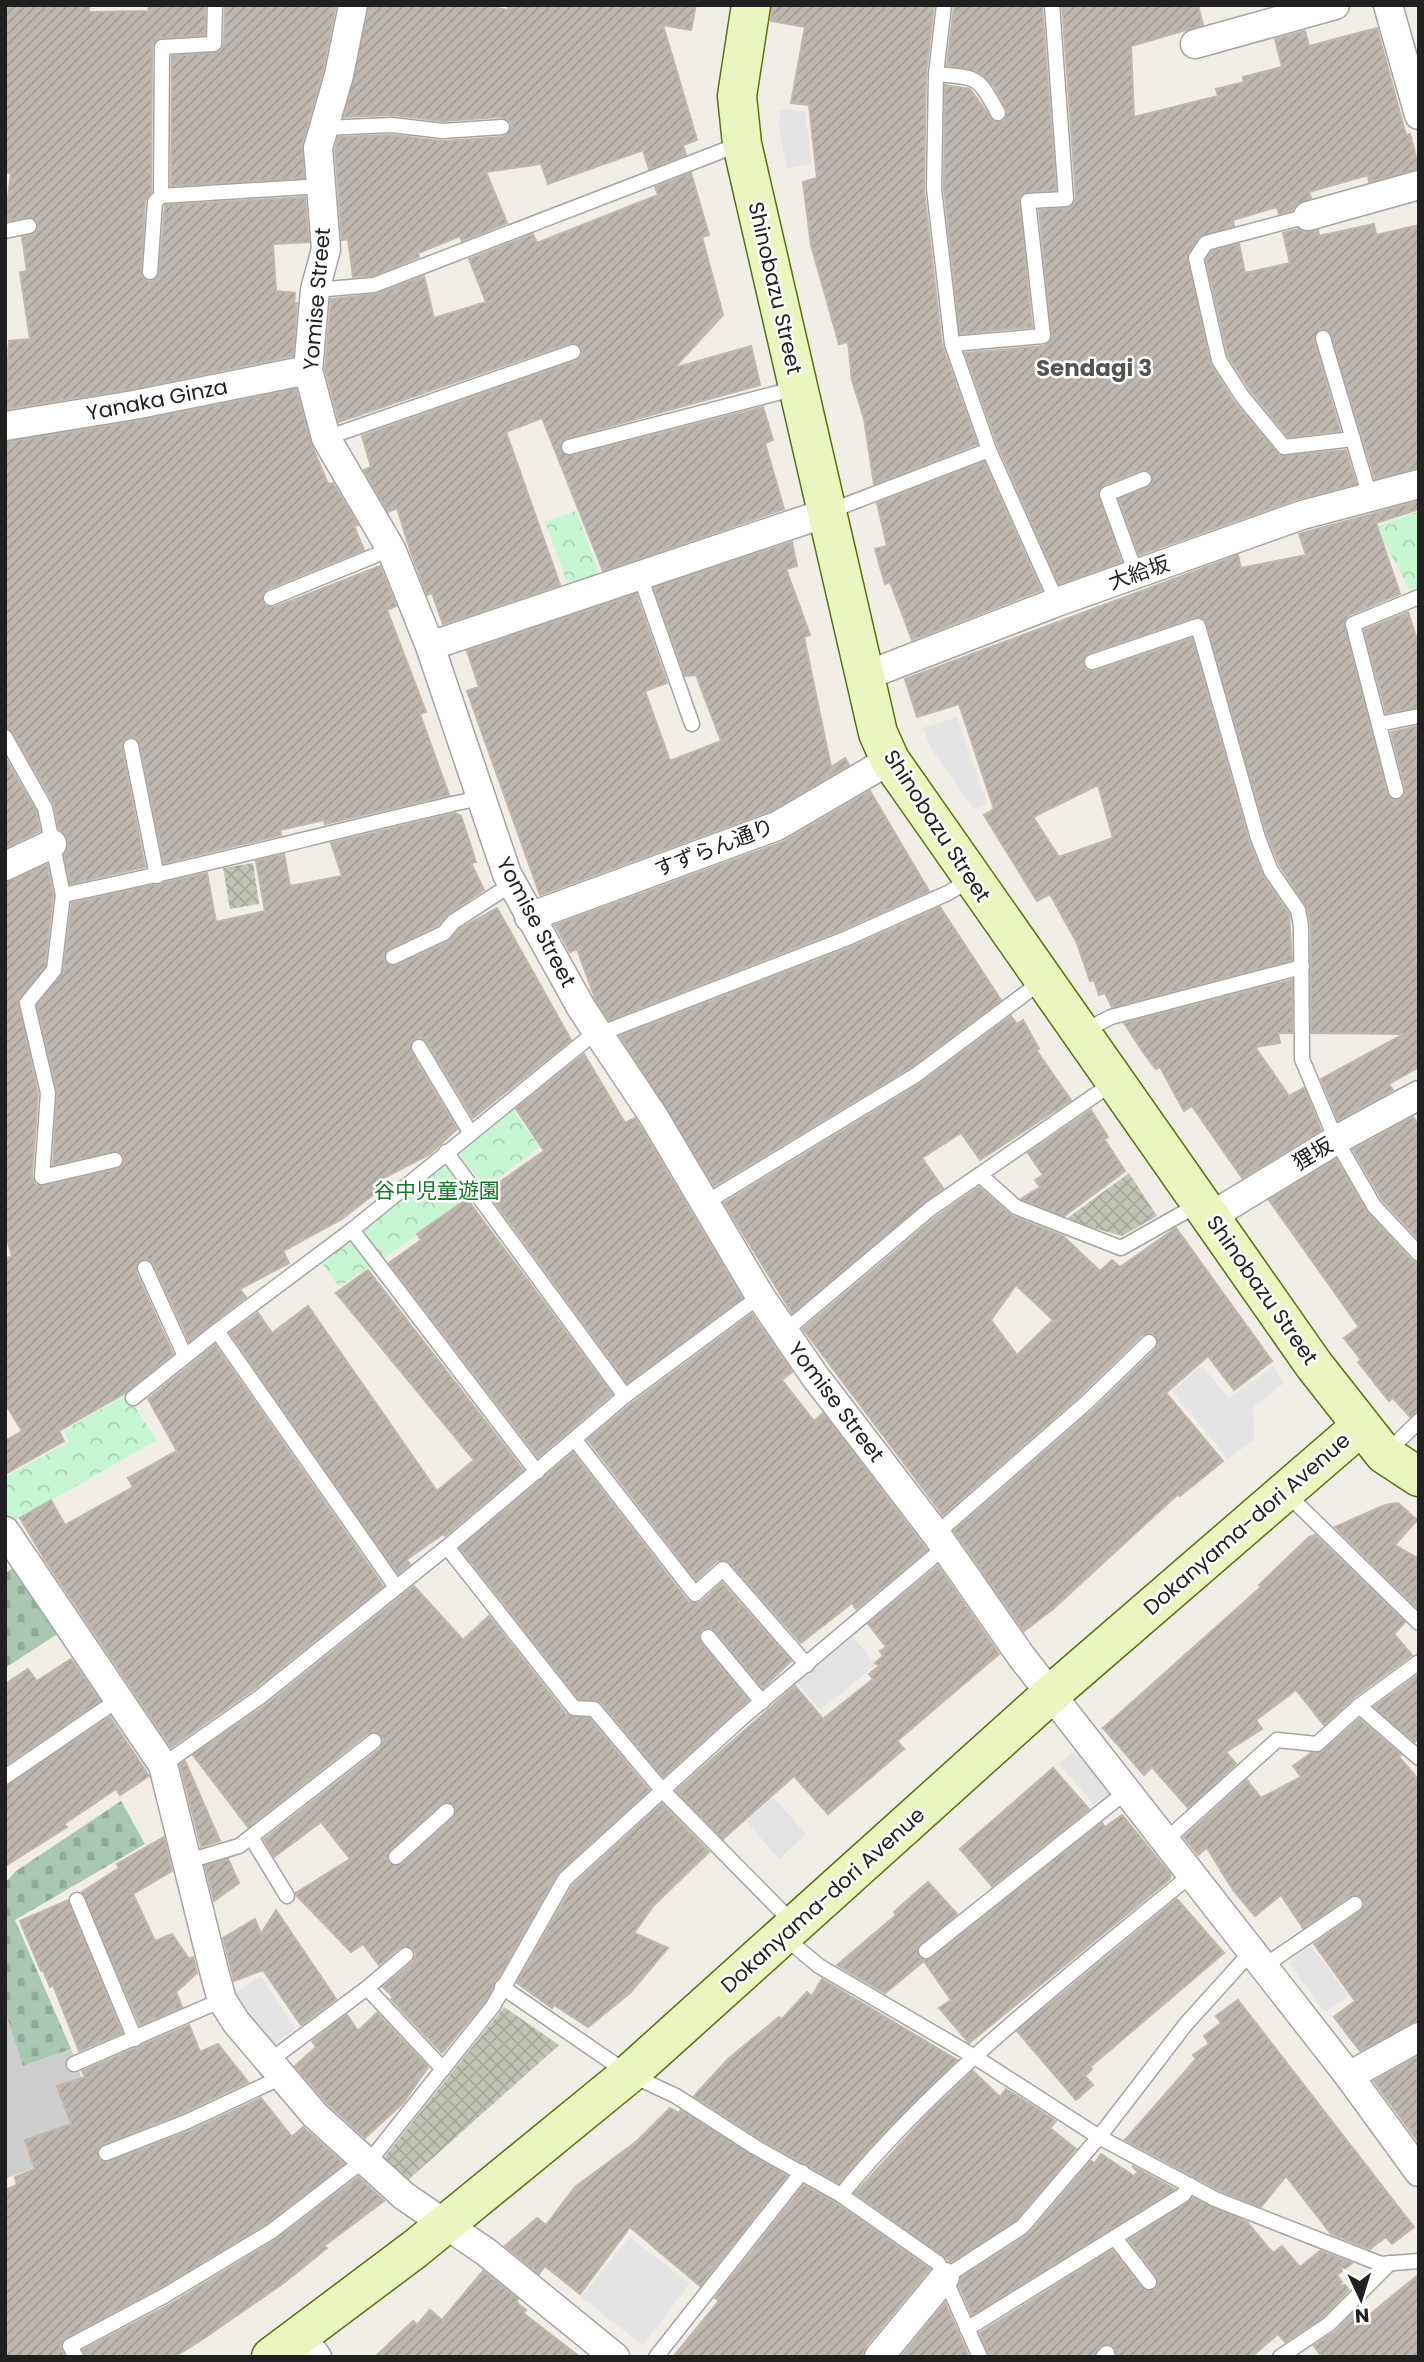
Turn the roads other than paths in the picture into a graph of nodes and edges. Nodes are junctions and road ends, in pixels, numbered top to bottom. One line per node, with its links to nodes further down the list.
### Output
1 (215, 5): 17 (lane)
2 (353, 5): 13 (street, Yomise Street)
3 (751, 5): 14 (main road, Shinobazu Street)
4 (944, 5): 9 (lane)
5 (1052, 5): 24 (lane)
6 (1335, 5): 8 (street)
7 (1388, 5): 11 (street)
8 (1195, 44)
9 (936, 75): 10 (lane); 24 (lane)
10 (999, 113)
11 (1419, 115)
12 (502, 127): 13 (lane)
13 (324, 128): 16 (street, Yomise Street)
14 (742, 144): 22 (lane); 27 (main road, Shinobazu Street)
15 (1419, 185): 18 (street)
16 (322, 186): 17 (lane); 22 (street, Yomise Street)
17 (162, 195): 21 (lane)
18 (1308, 216): 30 (lane)
19 (29, 226): 20 (lane)
20 (5, 231)
21 (149, 272)
22 (315, 289): 26 (street, Yomise Street)
23 (1323, 338): 30 (lane)
24 (952, 344): 32 (lane)
25 (573, 352): 29 (lane)
26 (308, 370): 28 (street, Yanaka Ginza); 29 (street, Yomise Street)
27 (798, 388): 31 (lane); 36 (main road, Shinobazu Street)
28 (5, 426)
29 (326, 438): 37 (street, Yomise Street)
30 (1353, 439): 35 (lane)
31 (569, 447)
32 (989, 450): 36 (lane); 42 (lane)
33 (1144, 479): 38 (lane)
34 (1419, 484): 35 (street, 大給坂)
35 (1370, 496): 38 (street, 大給坂)
36 (826, 513): 39 (street); 45 (main road, Shinobazu Street)
37 (391, 549): 41 (lane); 43 (street, Yomise Street)
38 (1136, 574): 42 (street, 大給坂)
39 (640, 576): 43 (street); 47 (lane)
40 (1419, 597): 48 (lane)
41 (271, 598)
42 (1057, 602): 45 (street, 大給坂)
43 (430, 646): 53 (street, Yomise Street)
44 (1092, 662): 62 (lane)
45 (865, 676): 51 (main road, Shinobazu Street)
46 (1419, 716): 48 (lane)
47 (692, 724)
48 (1379, 724): 52 (lane)
49 (5, 737): 54 (lane)
50 (131, 746): 56 (lane)
51 (890, 760): 57 (main road, Shinobazu Street); 60 (street, すずらん通り)
52 (1395, 791)
53 (479, 798): 56 (lane); 58 (street, Yomise Street)
54 (52, 844): 55 (street); 59 (lane)
55 (5, 866)
56 (156, 876): 59 (lane)
57 (971, 879): 63 (main road, Shinobazu Street); 64 (lane)
58 (512, 884): 60 (street, Yomise Street); 61 (lane)
59 (63, 895): 72 (lane)
60 (529, 917): 64 (street, Yomise Street)
61 (393, 957)
62 (1302, 967): 65 (lane); 70 (lane)
63 (1042, 981): 65 (main road, Shinobazu Street); 74 (lane)
64 (598, 1032): 69 (lane); 74 (street, Yomise Street)
65 (1079, 1033): 67 (main road, Shinobazu Street)
66 (419, 1047): 69 (lane)
67 (1114, 1082): 73 (lane); 75 (main road, Shinobazu Street)
68 (1419, 1096): 70 (street, 狸坂)
69 (470, 1132): 71 (lane)
70 (1336, 1140): 75 (street, 狸坂); 77 (lane)
71 (446, 1152): 76 (lane); 84 (lane)
72 (115, 1160)
73 (980, 1175): 75 (lane); 81 (lane)
74 (705, 1203): 79 (street, Yomise Street)
75 (1205, 1210): 88 (main road, Shinobazu Street)
76 (352, 1230): 80 (lane); 89 (lane)
77 (1419, 1254)
78 (145, 1268): 83 (lane)
79 (760, 1297): 81 (street, Yomise Street); 84 (lane)
80 (217, 1331): 83 (lane); 95 (lane)
81 (784, 1332): 93 (street, Yomise Street)
82 (1149, 1342): 93 (lane)
83 (185, 1356): 85 (lane)
84 (625, 1396): 87 (lane)
85 (133, 1398)
86 (1419, 1420): 88 (lane)
87 (575, 1440): 89 (lane); 99 (lane)
88 (1372, 1440): 90 (main road, Shinobazu Street); 91 (main road, Dokanyama-dori Avenue)
89 (537, 1472): 94 (lane)
90 (1419, 1476)
91 (1284, 1492): 96 (lane); 100 (main road, Dokanyama-dori Avenue)
92 (5, 1531): 101 (street)
93 (941, 1541): 99 (lane); 100 (street, Yomise Street)
94 (447, 1547): 95 (lane); 108 (lane)
95 (396, 1587): 106 (lane)
96 (1419, 1623)
97 (708, 1637): 102 (lane)
98 (1419, 1662): 103 (lane)
99 (807, 1665): 102 (lane)
100 (1052, 1693): 109 (street, Yomise Street); 119 (main road, Dokanyama-dori Avenue)
101 (119, 1699): 106 (street); 107 (lane)
102 (762, 1702): 108 (lane)
103 (1359, 1706): 105 (lane); 112 (lane)
104 (374, 1741): 111 (lane)
105 (1418, 1757)
106 (163, 1765): 114 (street)
107 (5, 1777)
108 (662, 1790): 119 (lane); 123 (lane)
109 (1128, 1791): 112 (street, Yomise Street); 120 (lane)
110 (447, 1811): 113 (lane)
111 (251, 1837): 114 (lane); 116 (lane)
112 (1166, 1840): 115 (street, Yomise Street)
113 (396, 1857)
114 (185, 1862): 125 (street)
115 (1192, 1874): 122 (street, Yomise Street); 128 (lane)
116 (287, 1896)
117 (77, 1900): 127 (lane)
118 (1356, 1904): 122 (lane)
119 (789, 1931): 128 (lane); 132 (main road, Dokanyama-dori Avenue)
120 (926, 1951)
121 (405, 1955): 124 (lane)
122 (1258, 1959): 133 (street, Yomise Street); 134 (lane)
123 (502, 1987): 130 (lane); 132 (lane)
124 (367, 1988): 130 (lane); 131 (lane)
125 (222, 2000): 127 (lane); 131 (street)
126 (1419, 2037): 133 (street)
127 (135, 2039): 129 (lane)
128 (975, 2057): 134 (lane); 140 (lane)
129 (74, 2064)
130 (443, 2068): 136 (lane)
131 (275, 2069): 135 (lane); 136 (street)
132 (629, 2074): 137 (lane); 141 (main road, Dokanyama-dori Avenue)
133 (1349, 2076): 138 (street, Yomise Street)
134 (1099, 2137): 139 (lane); 145 (lane)
135 (106, 2152)
136 (366, 2162): 141 (street); 149 (lane)
137 (802, 2172): 140 (lane); 151 (lane)
138 (1419, 2172)
139 (1190, 2185): 142 (lane); 144 (lane)
140 (841, 2195): 145 (lane)
141 (445, 2224): 148 (main road, Dokanyama-dori Avenue); 150 (street)
142 (1115, 2238): 146 (lane); 147 (lane)
143 (1419, 2261): 144 (lane)
144 (1390, 2263): 154 (lane)
145 (944, 2277): 147 (lane); 152 (street)
146 (1149, 2282)
147 (967, 2329): 153 (lane)
148 (297, 2350)
149 (76, 2357)
150 (615, 2357)
151 (656, 2357)
152 (879, 2357)
153 (980, 2357)
154 (1280, 2357)

